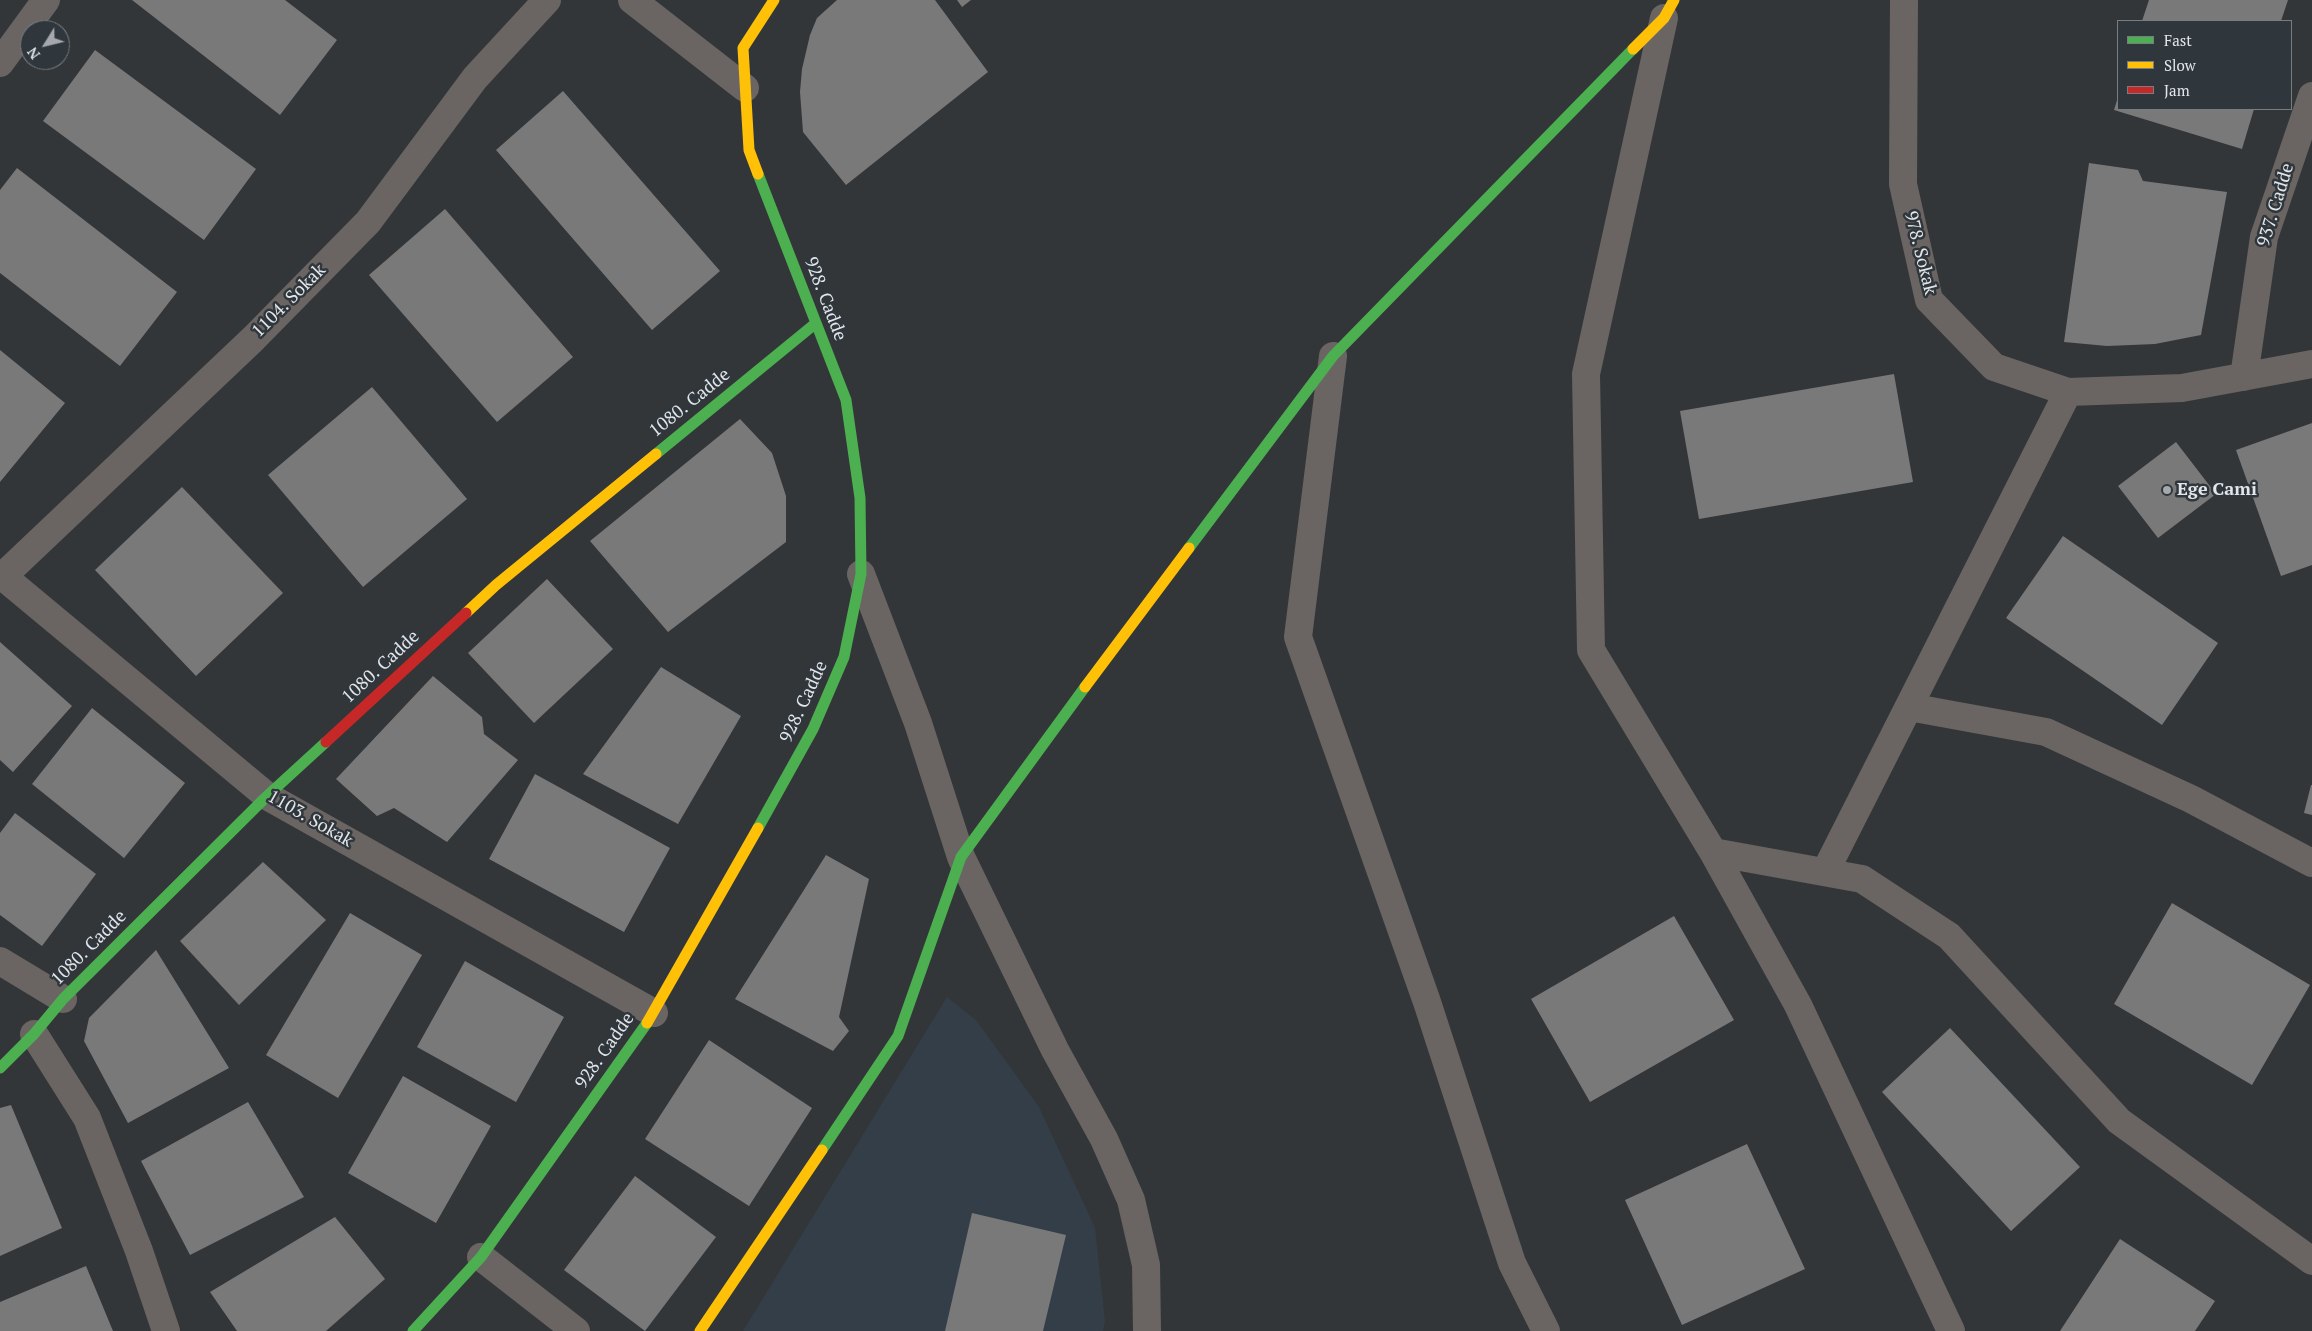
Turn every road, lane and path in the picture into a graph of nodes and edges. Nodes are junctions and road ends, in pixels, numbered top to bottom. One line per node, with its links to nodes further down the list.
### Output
1 (46, 0): 7 (street)
2 (547, 0): 16 (street, 1104. Sokak)
3 (632, 0): 8 (street)
4 (774, 0): 8 (street, 928. Cadde)
5 (1904, 0): 14 (street, 978. Sokak)
6 (1669, 9): 11 (street); 19 (street)
7 (0, 62)
8 (745, 88): 10 (street, 928. Cadde)
9 (2312, 96): 13 (street, 937. Cadde)
10 (816, 323): 15 (street, 928. Cadde); 18 (street, 1080. Cadde)
11 (1333, 356): 20 (street); 35 (street)
12 (2312, 364): 13 (street, 978. Sokak)
13 (2244, 377): 14 (street, 978. Sokak)
14 (2068, 392): 17 (street)
15 (861, 574): 20 (street); 25 (street, 928. Cadde)
16 (1, 575): 18 (street, 1103. Sokak)
17 (1909, 707): 21 (street); 22 (street)
18 (267, 796): 24 (street, 1080. Cadde); 25 (street, 1103. Sokak)
19 (1712, 852): 22 (street); 36 (street)
20 (961, 857): 33 (street); 34 (street)
21 (2312, 863)
22 (1825, 872): 29 (street)
23 (0, 961): 24 (street)
24 (62, 999): 26 (street, 1080. Cadde)
25 (654, 1013): 28 (street, 928. Cadde)
26 (34, 1034): 27 (street, 1080. Cadde); 30 (street)
27 (0, 1068)
28 (481, 1257): 31 (street, 928. Cadde); 32 (street)
29 (2312, 1261)
30 (166, 1331)
31 (413, 1331)
32 (576, 1331)
33 (700, 1331)
34 (1147, 1331)
35 (1546, 1331)
36 (1951, 1331)

